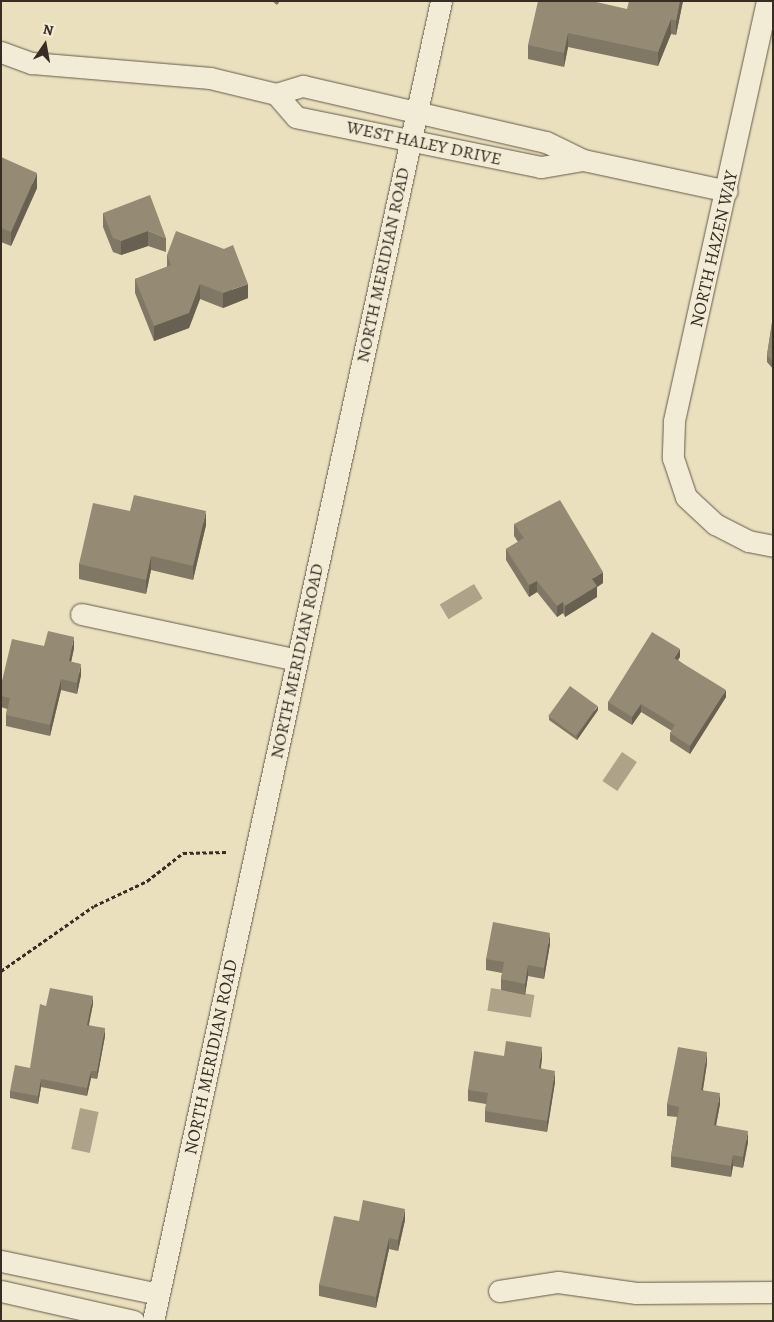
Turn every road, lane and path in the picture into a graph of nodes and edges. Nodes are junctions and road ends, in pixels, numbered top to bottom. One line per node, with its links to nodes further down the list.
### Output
1 (441, 1): 5 (street, NORTH MERIDIAN ROAD)
2 (767, 1): 8 (street, NORTH HAZEN WAY)
3 (1, 52): 4 (street)
4 (276, 94): 5 (street, WEST HALEY DRIVE); 6 (street, WEST HALEY DRIVE)
5 (417, 112): 6 (street, NORTH MERIDIAN ROAD); 7 (street, WEST HALEY DRIVE)
6 (411, 140): 7 (street, WEST HALEY DRIVE); 11 (street, NORTH MERIDIAN ROAD)
7 (583, 160): 8 (street, WEST HALEY DRIVE)
8 (728, 192): 9 (street, NORTH HAZEN WAY)
9 (773, 546)
10 (81, 614): 11 (street)
11 (297, 660): 18 (street, NORTH MERIDIAN ROAD)
12 (226, 852): 13 (path)
13 (1, 971)
14 (1, 1261): 18 (street)
15 (499, 1290): 17 (street)
16 (1, 1291): 19 (street)
17 (773, 1292)
18 (159, 1294): 20 (street, NORTH MERIDIAN ROAD)
19 (134, 1321)
20 (153, 1321)

